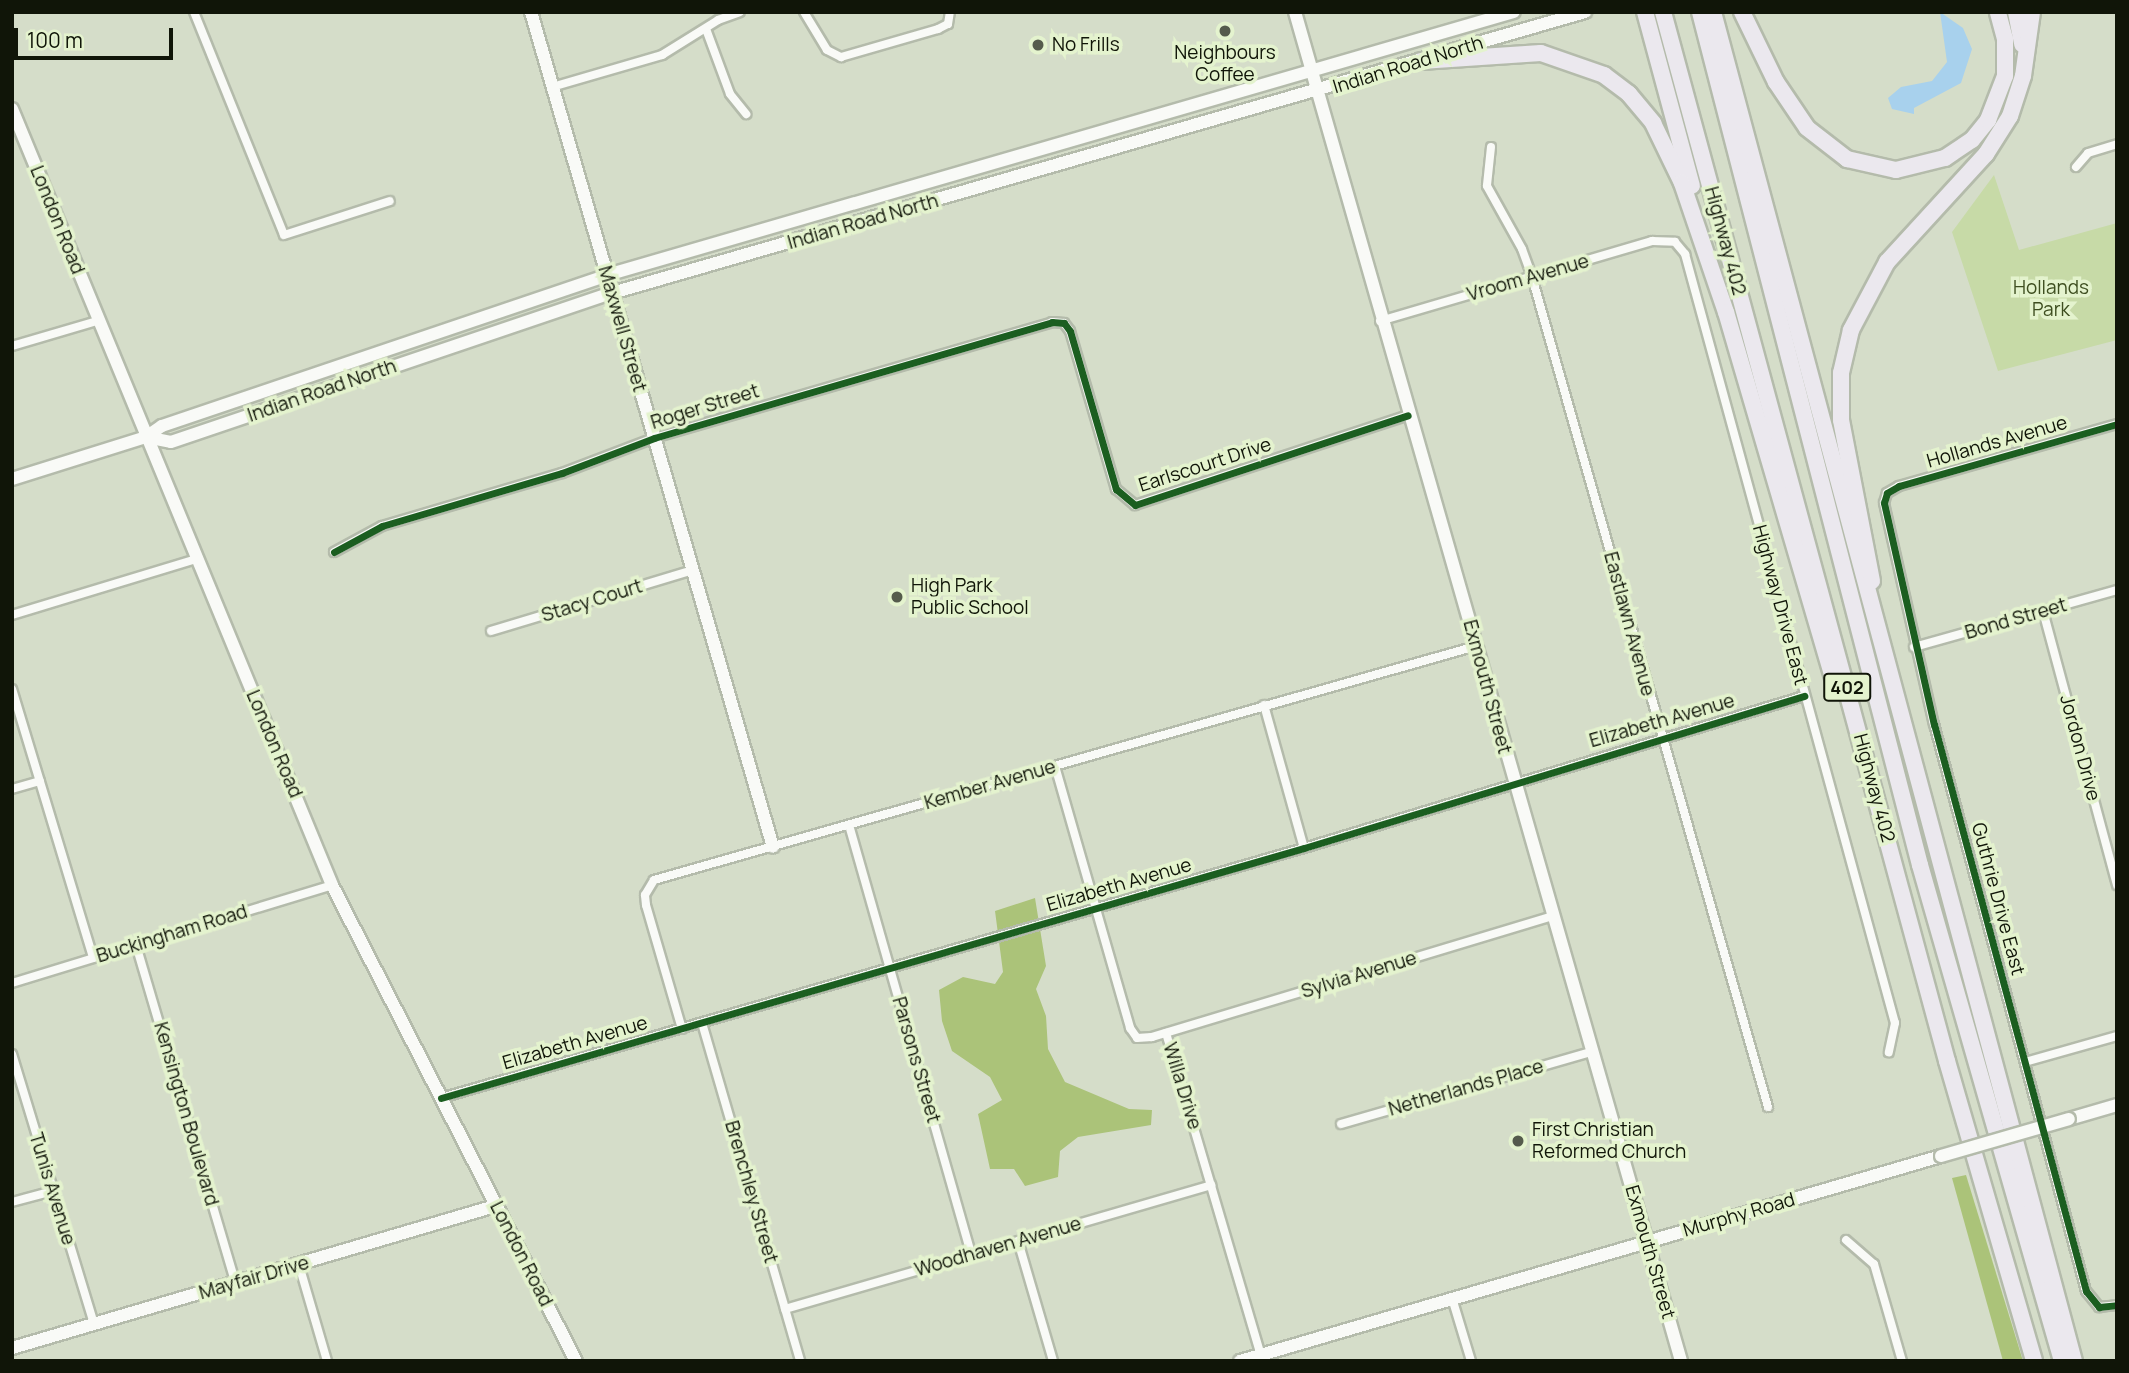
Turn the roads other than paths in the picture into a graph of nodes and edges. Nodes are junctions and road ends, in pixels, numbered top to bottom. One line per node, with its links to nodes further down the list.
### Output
1 (194, 12): 29 (street)
2 (531, 12): 22 (main road, Maxwell Street)
3 (740, 12): 18 (street)
4 (804, 12): 5 (street)
5 (950, 12)
6 (1295, 12): 21 (main road, Exmouth Street)
7 (1514, 12): 21 (main road, Indian Road North)
8 (1585, 12): 19 (main road, Indian Road North)
9 (1645, 12): 34 (highway)
10 (1663, 12): 82 (highway, Highway 402 / 402)
11 (1689, 12): 59 (highway)
12 (1700, 12): 59 (highway, Highway 402 / 402)
13 (1713, 12): 57 (highway)
14 (1742, 12): 17 (highway)
15 (2016, 12): 20 (highway)
16 (2032, 12): 20 (highway)
17 (1999, 18)
18 (706, 29): 22 (street); 25 (street)
19 (1421, 61): 23 (main road, Indian Road North); 34 (highway)
20 (2025, 63): 57 (highway)
21 (1313, 71): 23 (main road, Exmouth Street); 31 (main road, Indian Road North)
22 (552, 88): 31 (main road, Maxwell Street)
23 (1318, 91): 33 (main road, Indian Road North); 36 (main road, Exmouth Street)
24 (12, 109): 35 (main road, London Road)
25 (746, 114)
26 (2117, 145): 28 (street)
27 (1491, 147): 32 (street, Eastlawn Avenue)
28 (2076, 167)
29 (390, 201)
30 (1675, 242): 32 (street, Vroom Avenue); 55 (street, Highway Drive East)
31 (607, 275): 33 (main road, Maxwell Street); 41 (main road, Indian Road North)
32 (1532, 277): 36 (street, Vroom Avenue); 58 (street, Eastlawn Avenue)
33 (612, 293): 41 (main road, Indian Road North); 42 (main road, Maxwell Street)
34 (1726, 312): 82 (highway)
35 (96, 321): 37 (street); 41 (main road, London Road)
36 (1380, 321): 39 (main road, Exmouth Street)
37 (12, 346)
38 (1075, 349): 39 (street, Earlscourt Drive); 42 (street, Roger Street)
39 (1408, 415): 52 (main road, Exmouth Street)
40 (2117, 424): 44 (street, Hollands Avenue)
41 (146, 438): 43 (main road, Indian Road North); 46 (main road, London Road)
42 (654, 438): 45 (street, Roger Street); 47 (main road, Maxwell Street)
43 (12, 480)
44 (1887, 493): 53 (street, Guthrie Drive East)
45 (334, 552)
46 (196, 559): 50 (street); 67 (main road, London Road)
47 (693, 570): 51 (street, Stacy Court); 65 (main road, Maxwell Street)
48 (2117, 590): 49 (street, Bond Street)
49 (2043, 611): 53 (street, Bond Street); 68 (street, Jordon Drive)
50 (12, 615)
51 (491, 631)
52 (1476, 646): 56 (street, Kember Avenue); 62 (main road, Exmouth Street)
53 (1914, 647): 83 (street, Guthrie Drive East)
54 (12, 689): 61 (street)
55 (1804, 695): 58 (street, Elizabeth Avenue); 80 (street, Highway Drive East)
56 (1264, 705): 60 (street, Kember Avenue); 66 (street)
57 (1899, 708): 114 (highway)
58 (1660, 739): 62 (street, Elizabeth Avenue); 86 (street, Eastlawn Avenue)
59 (1893, 765): 113 (highway, Highway 402 / 402)
60 (1055, 766): 64 (street, Kember Avenue); 69 (street, Willa Drive)
61 (40, 780): 63 (street); 72 (street)
62 (1514, 784): 66 (street, Elizabeth Avenue); 70 (main road, Exmouth Street)
63 (12, 789)
64 (849, 825): 65 (street, Kember Avenue); 73 (street, Parsons Street)
65 (772, 847): 76 (street, Kember Avenue)
66 (1304, 848): 69 (street, Elizabeth Avenue)
67 (332, 885): 71 (street, Buckingham Road); 84 (main road, London Road)
68 (2117, 885)
69 (1095, 909): 73 (street, Elizabeth Avenue); 77 (street, Willa Drive)
70 (1553, 916): 77 (street, Sylvia Avenue); 79 (main road, Exmouth Street)
71 (136, 945): 72 (street, Buckingham Road); 97 (street, Kensington Boulevard)
72 (93, 958): 74 (street, Buckingham Road)
73 (888, 968): 75 (street, Elizabeth Avenue); 95 (street, Parsons Street)
74 (12, 983)
75 (702, 1023): 76 (street, Elizabeth Avenue); 100 (street, Brenchley Street)
76 (682, 1028): 84 (street, Elizabeth Avenue)
77 (1166, 1033): 88 (street, Willa Drive)
78 (2117, 1036): 83 (street)
79 (1591, 1052): 87 (street, Netherlands Place); 94 (main road, Exmouth Street)
80 (1889, 1052)
81 (12, 1054): 89 (street, Tunis Avenue)
82 (1947, 1060): 112 (highway, Highway 402 / 402)
83 (2025, 1062): 99 (street, Guthrie Drive East)
84 (441, 1098): 91 (main road, London Road)
85 (2117, 1105): 94 (main road, Murphy Road, bridge)
86 (1768, 1107)
87 (1341, 1124)
88 (1211, 1185): 93 (street, Woodhaven Avenue); 103 (street, Willa Drive)
89 (52, 1191): 90 (street); 101 (street, Tunis Avenue)
90 (12, 1202)
91 (495, 1206): 96 (main road, Mayfair Drive); 105 (main road, London Road)
92 (1846, 1240): 111 (street)
93 (1018, 1241): 95 (street, Woodhaven Avenue); 107 (street)
94 (1647, 1242): 98 (main road, Murphy Road); 110 (main road, Exmouth Street)
95 (971, 1254): 100 (street, Woodhaven Avenue)
96 (299, 1265): 97 (main road, Mayfair Drive); 104 (street)
97 (236, 1284): 101 (main road, Mayfair Drive)
98 (1452, 1297): 103 (main road, Murphy Road); 109 (street)
99 (2117, 1305)
100 (785, 1308): 106 (street, Brenchley Street)
101 (94, 1324): 102 (main road, Mayfair Drive)
102 (12, 1348)
103 (1261, 1358): 108 (main road, Murphy Road)
104 (327, 1361)
105 (576, 1361)
106 (800, 1361)
107 (1052, 1361)
108 (1240, 1361)
109 (1471, 1361)
110 (1681, 1361)
111 (1902, 1361)
112 (2034, 1361)
113 (2062, 1361)
114 (2074, 1361)

